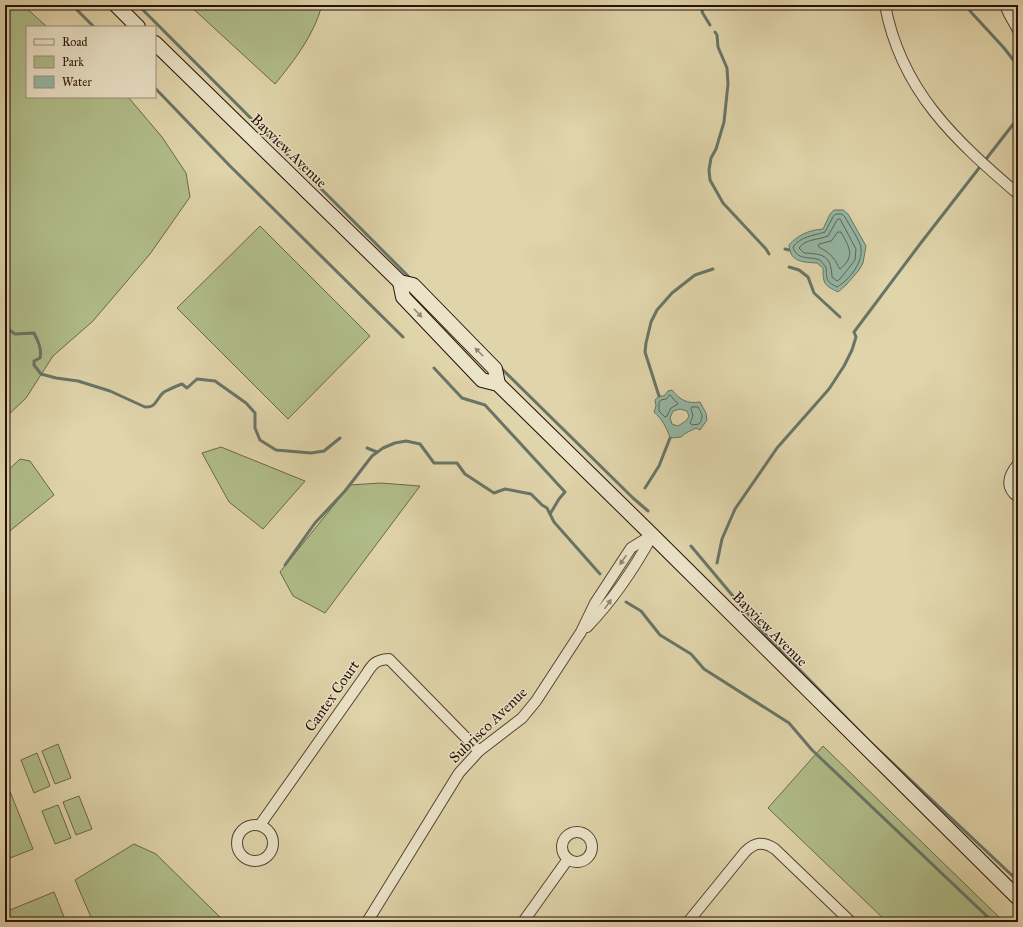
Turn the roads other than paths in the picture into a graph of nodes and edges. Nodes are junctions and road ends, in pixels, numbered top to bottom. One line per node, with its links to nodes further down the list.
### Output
1 (116, 5): 4 (main road)
2 (885, 5): 7 (street)
3 (1005, 5): 5 (street)
4 (137, 26)
5 (1018, 30)
6 (156, 44): 10 (main road, Bayview Avenue)
7 (1018, 194)
8 (1018, 464): 9 (street)
9 (1018, 497)
10 (652, 535): 11 (street, Subrisco Avenue); 14 (main road, Bayview Avenue)
11 (479, 751): 12 (street, Cantex Court); 15 (street, Subrisco Avenue)
12 (260, 825)
13 (568, 859): 16 (street)
14 (1018, 898)
15 (366, 922)
16 (523, 922)
17 (688, 922): 18 (street)
18 (851, 922)

